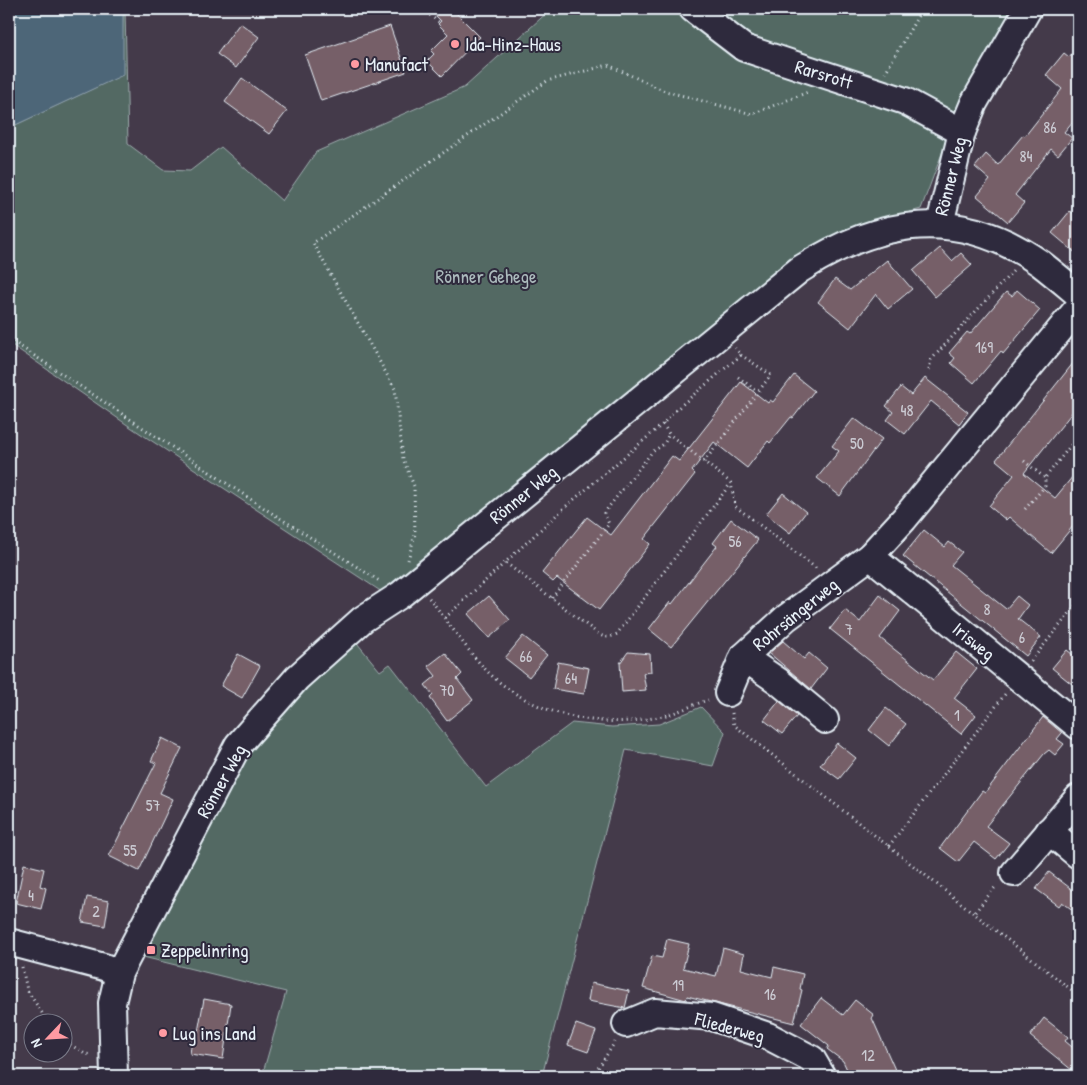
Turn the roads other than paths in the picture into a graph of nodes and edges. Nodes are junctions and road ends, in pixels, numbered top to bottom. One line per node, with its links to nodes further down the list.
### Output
1 (692, 9): 3 (street, Rarsrott)
2 (1028, 9): 3 (street, Rönner Weg)
3 (962, 132): 4 (street, Rönner Weg)
4 (940, 224): 5 (street); 17 (street, Rönner Weg)
5 (1078, 294)
6 (1078, 308): 7 (street, Rohrsängerweg)
7 (870, 556): 8 (street, Rohrsängerweg); 11 (street, Irisweg)
8 (743, 657): 9 (street, Rohrsängerweg); 10 (street)
9 (728, 693)
10 (825, 720)
11 (1078, 726)
12 (1078, 798): 13 (street)
13 (1050, 832): 14 (street); 15 (street)
14 (1078, 855)
15 (1014, 873)
16 (16, 944): 17 (street)
17 (119, 973): 19 (street, Rönner Weg)
18 (626, 1024): 20 (street, Fliederweg)
19 (114, 1067)
20 (822, 1076)

